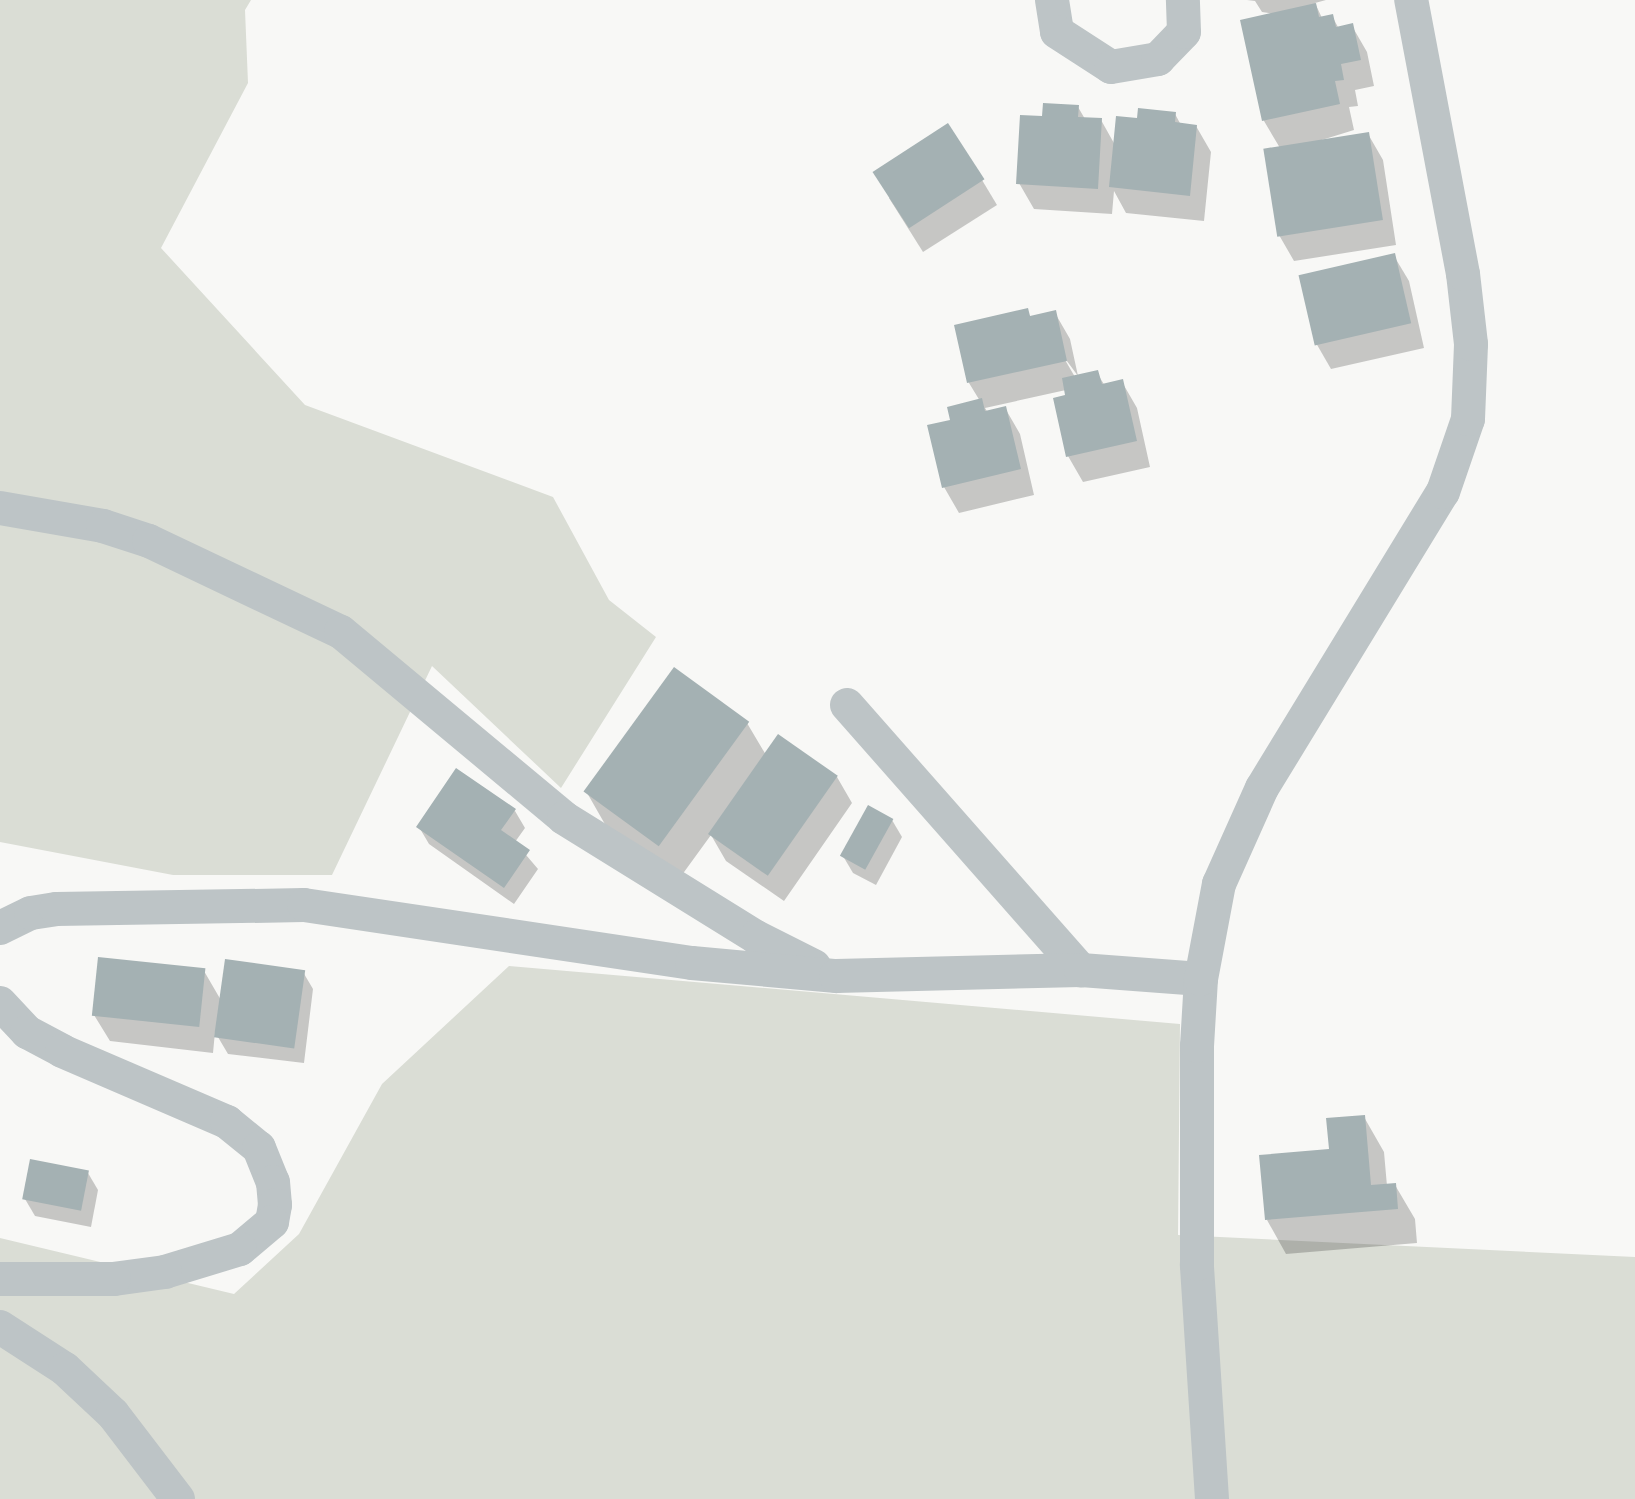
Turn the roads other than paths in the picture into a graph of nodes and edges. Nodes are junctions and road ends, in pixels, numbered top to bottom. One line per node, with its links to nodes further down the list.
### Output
1 (1052, 0): 2 (street)
2 (1183, 0)
3 (1411, 0): 9 (street)
4 (0, 508): 8 (street)
5 (847, 705): 7 (street)
6 (0, 928): 8 (street)
7 (1081, 970): 8 (street); 9 (street)
8 (836, 976)
9 (1201, 979): 14 (street)
10 (0, 1003): 11 (street)
11 (0, 1279)
12 (0, 1327): 13 (street)
13 (178, 1499)
14 (1212, 1499)

